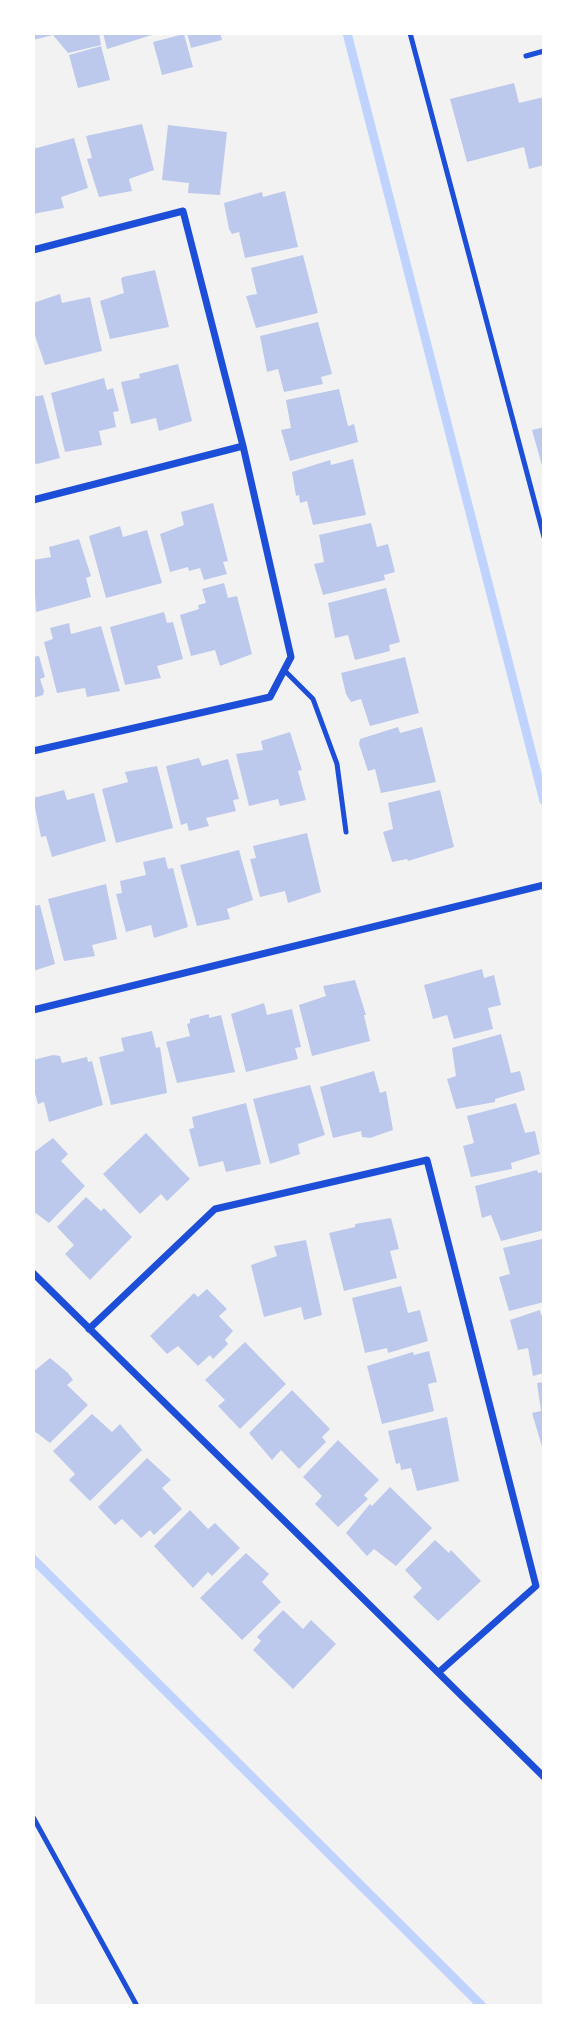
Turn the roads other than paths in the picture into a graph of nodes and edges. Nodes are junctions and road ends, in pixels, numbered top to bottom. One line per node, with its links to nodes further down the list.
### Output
1 (410, 33): 7 (lane)
2 (544, 51): 3 (lane)
3 (526, 56)
4 (33, 250): 5 (street)
5 (243, 446): 6 (street); 8 (street)
6 (33, 500)
7 (544, 537)
8 (284, 670): 9 (street); 10 (lane)
9 (33, 751)
10 (346, 832)
11 (544, 885): 12 (street)
12 (33, 1010)
13 (33, 1273): 14 (street)
14 (89, 1329): 15 (street); 15 (street)
15 (439, 1672): 16 (street)
16 (544, 1777)
17 (33, 1817): 18 (lane)
18 (136, 2006)

